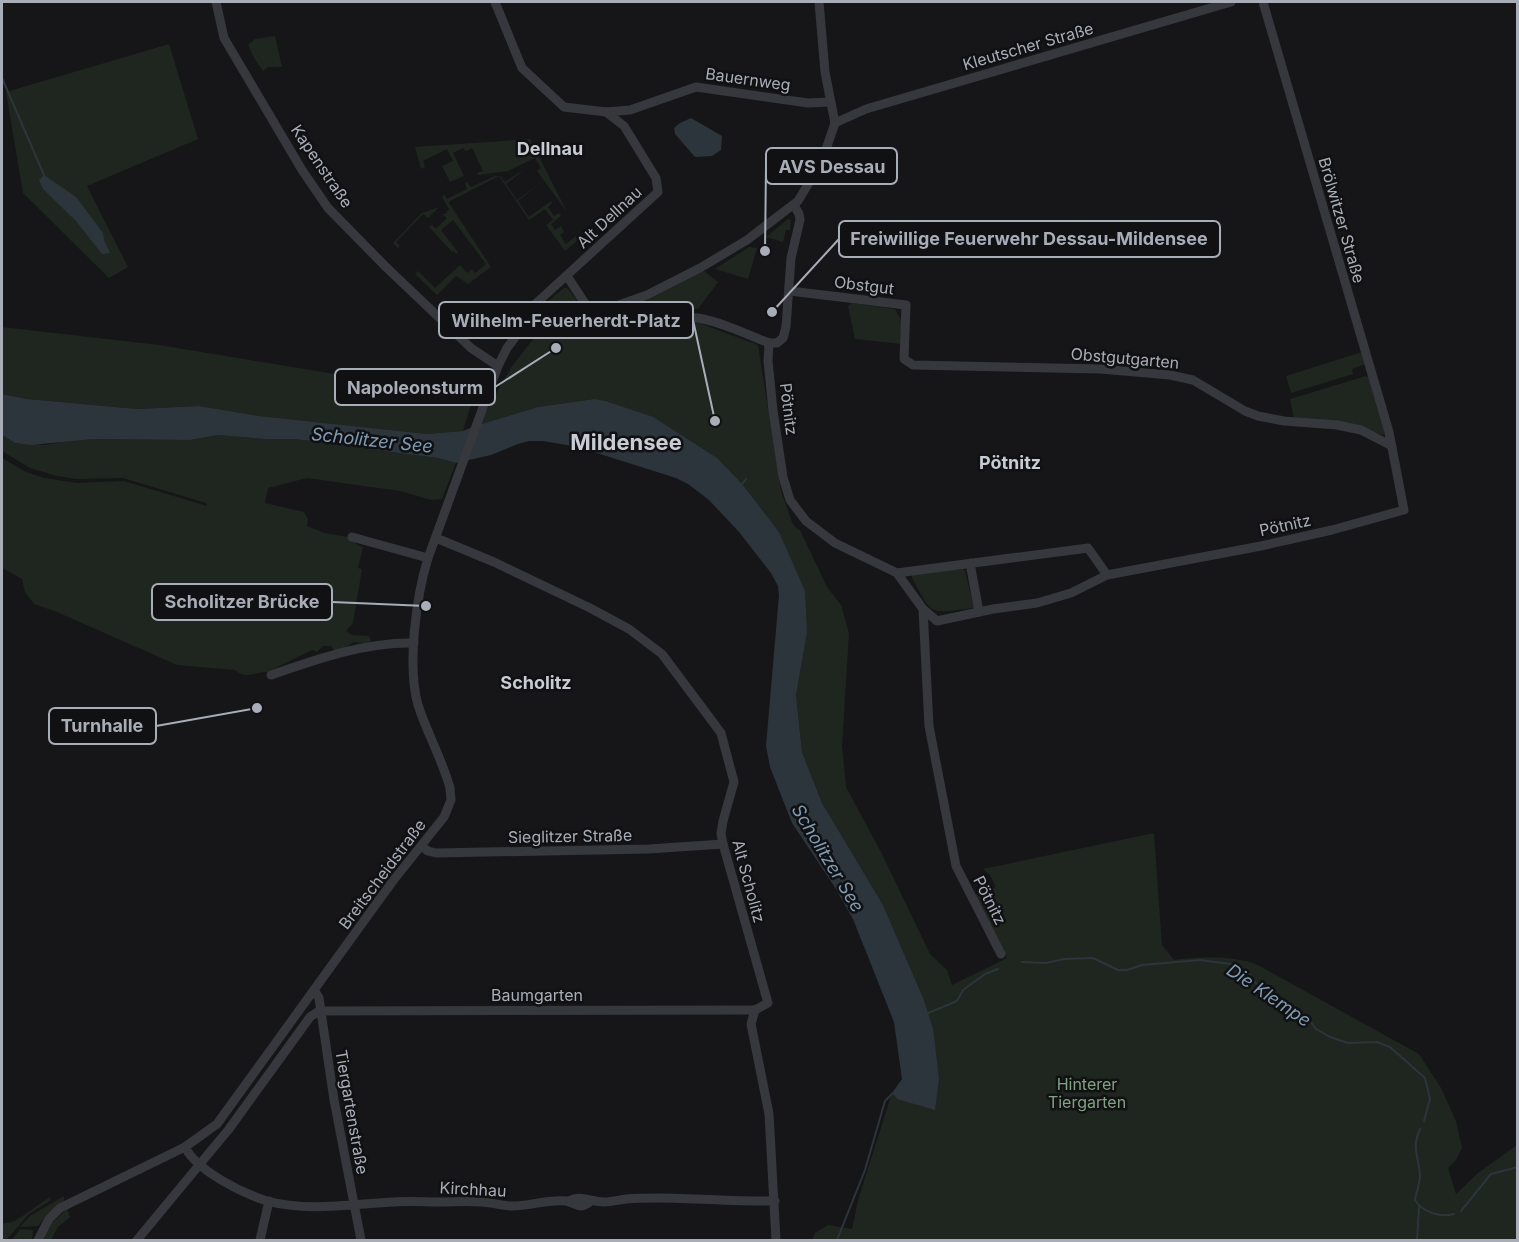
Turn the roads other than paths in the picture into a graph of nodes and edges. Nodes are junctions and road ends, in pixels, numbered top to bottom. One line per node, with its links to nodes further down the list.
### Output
1 (216, 2): 19 (street, Kapenstraße)
2 (495, 2): 8 (street)
3 (819, 2): 6 (street)
4 (1231, 2): 9 (street, Kleutscher Straße)
5 (1263, 2): 21 (street, Brölwitzer Straße)
6 (830, 102): 7 (street, Bauernweg); 9 (street)
7 (630, 110): 8 (street, Bauernweg); 10 (street)
8 (606, 112): 10 (street, Alt Dellnau)
9 (835, 123): 11 (street)
10 (624, 126): 12 (street, Alt Dellnau)
11 (794, 205): 13 (street); 14 (street)
12 (567, 276): 15 (street); 16 (street, Alt Dellnau)
13 (790, 291): 17 (street); 18 (street, Obstgut)
14 (616, 306): 15 (street, Alt Dellnau); 17 (street)
15 (588, 308): 16 (street, Alt Dellnau)
16 (531, 324): 19 (street, Alt Dellnau)
17 (769, 343): 26 (street, Pötnitz)
18 (914, 365): 21 (street, Obstgutgarten)
19 (498, 366): 20 (street, Alt Dellnau)
20 (485, 403): 23 (street, Breitscheidstraße)
21 (1392, 446): 27 (street, Pötnitz)
22 (352, 537): 24 (street)
23 (436, 538): 24 (street, Breitscheidstraße); 32 (street, Alt Scholitz)
24 (428, 558): 30 (street, Breitscheidstraße)
25 (970, 563): 26 (street); 27 (street); 29 (street)
26 (897, 573): 28 (street, Pötnitz)
27 (1107, 575): 29 (street, Pötnitz)
28 (923, 609): 29 (street, Pötnitz); 34 (street, Pötnitz)
29 (979, 612)
30 (414, 643): 31 (street); 33 (street, Breitscheidstraße)
31 (271, 675)
32 (723, 844): 33 (street, Sieglitzer Straße); 36 (street, Alt Scholitz)
33 (421, 846): 35 (street, Breitscheidstraße)
34 (1001, 954)
35 (314, 990): 37 (street, Tiergartenstraße); 38 (street, Breitscheidstraße)
36 (755, 1010): 37 (street, Baumgarten); 41 (street, Alt Scholitz)
37 (320, 1011): 39 (street); 42 (street, Tiergartenstraße)
38 (185, 1147): 39 (street, Kirchhau); 43 (street, Breitscheidstraße)
39 (199, 1165): 40 (street, Kirchhau); 44 (street)
40 (269, 1201): 42 (street, Kirchhau); 45 (street)
41 (775, 1201): 42 (street, Kirchhau); 47 (street, Alt Scholitz)
42 (354, 1205): 46 (street, Tiergartenstraße)
43 (38, 1240)
44 (137, 1240)
45 (260, 1240)
46 (361, 1240)
47 (776, 1240)

